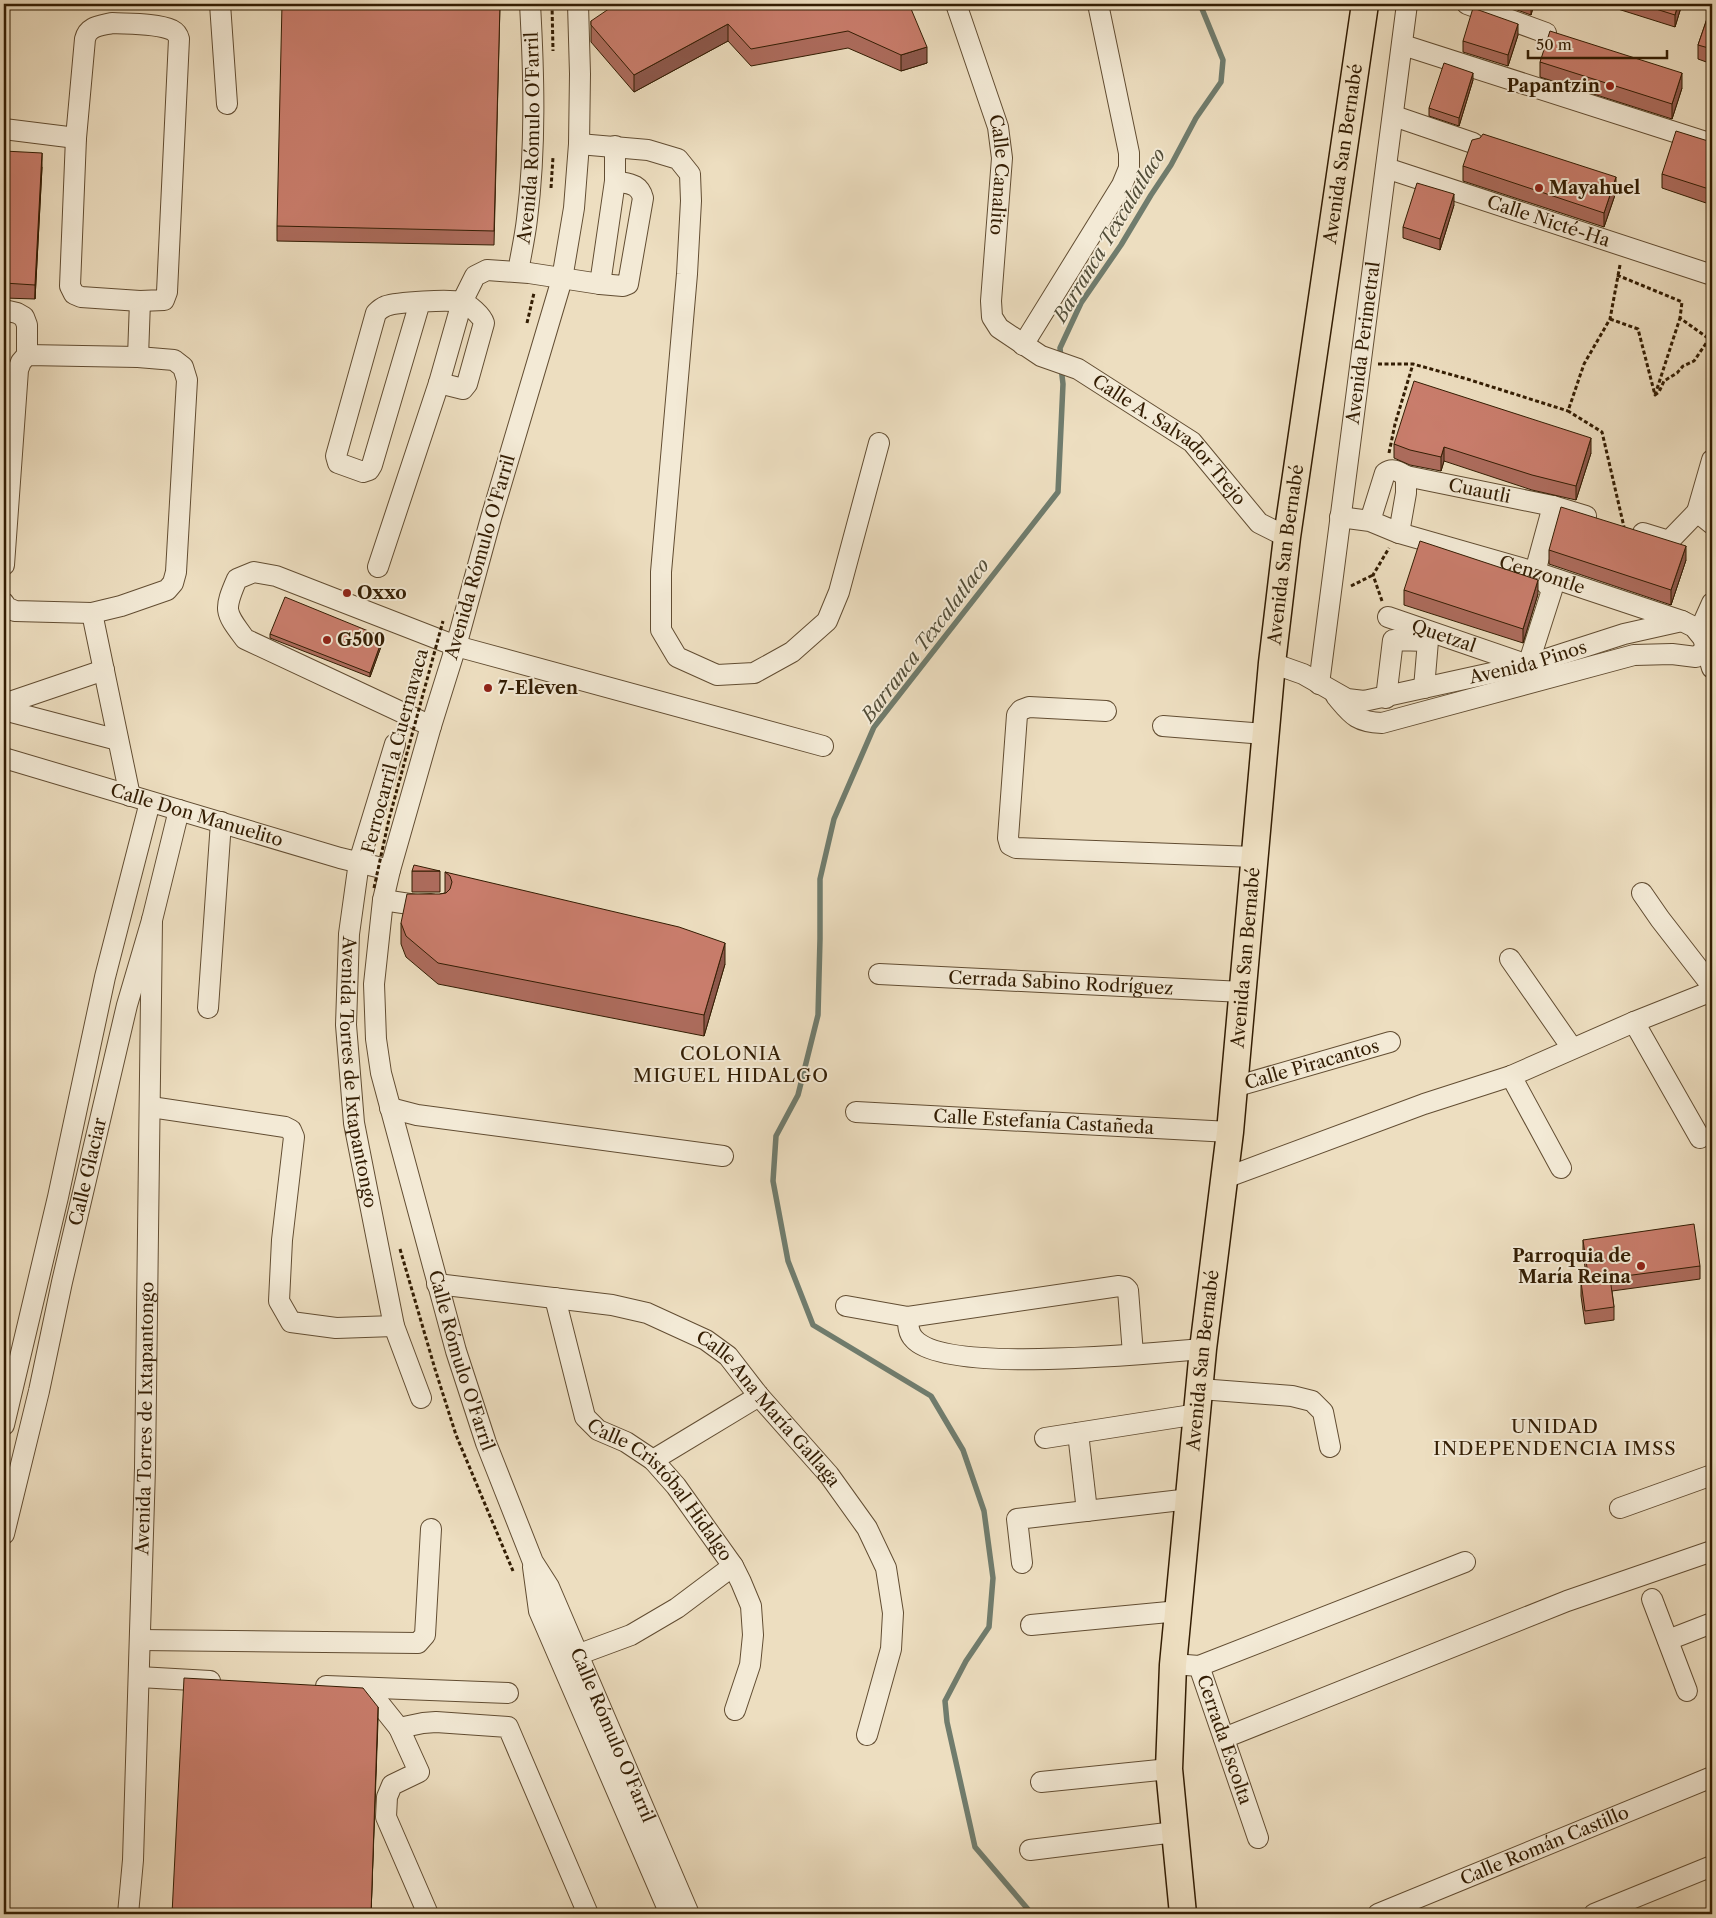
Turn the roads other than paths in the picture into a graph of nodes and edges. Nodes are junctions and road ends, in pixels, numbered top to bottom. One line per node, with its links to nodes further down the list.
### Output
1 (220, 4): 11 (street)
2 (530, 4): 21 (street, Avenida Rómulo O'Farril)
3 (578, 4): 16 (street, Avenida Rómulo O'Farril)
4 (956, 4): 29 (street, Calle Canalito)
5 (1098, 4): 29 (street)
6 (1365, 4): 43 (main road, Avenida San Bernabé)
7 (1408, 4): 10 (street, Avenida Perimetral)
8 (1467, 4): 9 (street)
9 (1546, 33)
10 (1403, 45): 12 (street, Avenida Perimetral); 17 (street)
11 (227, 104)
12 (1394, 116): 15 (street); 19 (street, Avenida Perimetral)
13 (4, 129): 14 (street)
14 (76, 138): 25 (street); 25 (street)
15 (1473, 143)
16 (579, 144): 18 (street); 23 (street, Avenida Rómulo O'Farril)
17 (1712, 144)
18 (615, 146): 20 (street); 34 (street)
19 (1386, 168): 22 (street, Calle Nicté-Ha); 39 (street, Avenida Perimetral)
20 (615, 181): 24 (street); 24 (street)
21 (518, 272): 23 (street); 27 (street)
22 (1712, 275)
23 (562, 279): 24 (street); 52 (street, Avenida Rómulo O'Farril)
24 (600, 284)
25 (140, 301): 32 (street)
26 (420, 302): 26 (street); 27 (street)
27 (462, 302): 33 (street); 33 (street)
28 (4, 310): 30 (street)
29 (1023, 345): 31 (street, Calle Canalito)
30 (28, 355): 32 (street); 44 (street)
31 (1041, 356): 43 (street, Calle A. Salvador Trejo)
32 (138, 357): 49 (street)
33 (439, 383): 45 (street)
34 (879, 443)
35 (1712, 460): 38 (street)
36 (1406, 476): 37 (street, Cuautli); 40 (street, Cuautli); 42 (street)
37 (1553, 506): 38 (street, Cuautli); 46 (street)
38 (1697, 512): 41 (street)
39 (1340, 517): 40 (street, Cenzontle); 56 (street, Avenida Perimetral)
40 (1370, 521): 42 (street, Cenzontle)
41 (1712, 524)
42 (1399, 532): 46 (street, Cenzontle)
43 (1287, 537): 53 (main road, Avenida San Bernabé)
44 (4, 565)
45 (378, 567)
46 (1535, 572): 51 (street, Cenzontle); 54 (street)
47 (4, 602): 49 (street)
48 (1712, 603): 51 (street)
49 (92, 612): 55 (street)
50 (1388, 617): 54 (street, Quetzal)
51 (1700, 642): 54 (street, Avenida Pinos); 56 (street, Avenida Pinos)
52 (456, 646): 62 (street, Avenida Rómulo O'Farril); 62 (street); 67 (street)
53 (1272, 663): 56 (street, Avenida Pinos); 64 (main road, Avenida San Bernabé)
54 (1528, 665): 57 (street, Avenida Pinos)
55 (104, 670): 59 (street); 65 (street)
56 (1327, 688): 58 (street, Avenida Pinos)
57 (1424, 688): 58 (street, Avenida Pinos); 58 (street)
58 (1386, 698)
59 (4, 704)
60 (4, 710): 65 (street)
61 (1106, 711): 73 (street)
62 (431, 726): 75 (street, Avenida Rómulo O'Farril)
63 (1163, 726): 64 (street)
64 (1266, 734): 73 (main road, Avenida San Bernabé)
65 (118, 740): 69 (street)
66 (395, 744): 74 (street, Avenida Torres de Ixtapantongo)
67 (823, 746)
68 (4, 758): 69 (street, Calle Don Manuelito)
69 (130, 796): 70 (street, Calle Don Manuelito)
70 (150, 802): 71 (street, Calle Don Manuelito); 109 (street, Calle Glaciar)
71 (180, 810): 72 (street, Calle Don Manuelito); 79 (street, Calle Glaciar)
72 (221, 822): 74 (street, Calle Don Manuelito); 85 (street)
73 (1254, 857): 84 (main road, Avenida San Bernabé)
74 (359, 862): 75 (street, Calle Don Manuelito); 103 (street, Avenida Torres de Ixtapantongo)
75 (390, 870): 77 (street, Avenida Rómulo O'Farril)
76 (1642, 893): 82 (street)
77 (379, 894): 78 (street); 92 (street, Avenida Rómulo O'Farril)
78 (440, 904)
79 (152, 920): 91 (street, Avenida Torres de Ixtapantongo); 119 (street, Calle Glaciar)
80 (1510, 959): 88 (street)
81 (879, 974): 84 (street, Cerrada Sabino Rodríguez)
82 (1712, 986)
83 (1712, 991): 86 (street)
84 (1243, 992): 90 (main road, Avenida San Bernabé)
85 (208, 1008)
86 (1634, 1022): 88 (street); 95 (street)
87 (1390, 1042): 90 (street, Calle Piracantos)
88 (1572, 1048): 89 (street)
89 (1511, 1076): 97 (street); 98 (street)
90 (1234, 1087): 94 (main road, Avenida San Bernabé)
91 (151, 1107): 103 (street); 129 (street, Avenida Torres de Ixtapantongo)
92 (390, 1108): 96 (street); 99 (street, Calle Rómulo O'Farril)
93 (856, 1112): 94 (street, Calle Estefanía Castañeda)
94 (1230, 1132): 98 (main road, Avenida San Bernabé)
95 (1700, 1138)
96 (723, 1156)
97 (1560, 1168)
98 (1224, 1178): 104 (main road, Avenida San Bernabé)
99 (437, 1284): 100 (street, Calle Ana María Gallaga); 121 (street, Calle Rómulo O'Farril)
100 (555, 1298): 106 (street, Calle Ana María Gallaga); 113 (street, Calle Cristóbal Hidalgo)
101 (846, 1306): 102 (street)
102 (908, 1318): 105 (street); 105 (street)
103 (394, 1326): 107 (street, Avenida Torres de Ixtapantongo)
104 (1203, 1349): 105 (street); 108 (main road, Avenida San Bernabé)
105 (1133, 1354)
106 (759, 1396): 113 (street); 142 (street, Calle Ana María Gallaga)
107 (421, 1398)
108 (1199, 1402): 110 (street); 112 (street); 115 (main road, Avenida San Bernabé)
109 (4, 1425)
110 (1078, 1433): 111 (street); 117 (street)
111 (1045, 1438)
112 (1330, 1447)
113 (653, 1460): 124 (street, Calle Cristóbal Hidalgo)
114 (1712, 1475): 116 (street)
115 (1190, 1499): 117 (street); 126 (main road, Avenida San Bernabé)
116 (1620, 1508)
117 (1087, 1511): 123 (street)
118 (431, 1529): 129 (street)
119 (4, 1534)
120 (1712, 1550): 143 (street)
121 (533, 1562): 131 (street, Calle Rómulo O'Farril); 155 (street)
122 (1465, 1562): 133 (street)
123 (1022, 1563)
124 (733, 1566): 131 (street); 140 (street, Calle Cristóbal Hidalgo)
125 (1652, 1599): 130 (street)
126 (1179, 1611): 128 (street); 132 (main road, Avenida San Bernabé)
127 (1712, 1623): 130 (street)
128 (1030, 1625)
129 (140, 1640): 134 (street, Avenida Torres de Ixtapantongo)
130 (1668, 1640): 138 (street)
131 (577, 1655): 156 (street, Calle Rómulo O'Farril)
132 (1173, 1665): 133 (street, Cerrada Escolta); 144 (main road, Avenida San Bernabé)
133 (1199, 1666): 143 (street, Cerrada Escolta)
134 (139, 1678): 135 (street); 152 (street, Avenida Torres de Ixtapantongo)
135 (228, 1682)
136 (308, 1685): 137 (street)
137 (367, 1688): 139 (street); 141 (street)
138 (1687, 1691)
139 (508, 1693)
140 (735, 1710)
141 (399, 1728): 153 (street); 154 (street)
142 (867, 1735)
143 (1224, 1738): 148 (street, Cerrada Escolta)
144 (1169, 1769): 146 (street); 147 (main road, Avenida San Bernabé)
145 (1712, 1777): 158 (street, Calle Román Castillo)
146 (1042, 1782)
147 (1175, 1832): 149 (street); 157 (main road, Avenida San Bernabé)
148 (1258, 1838)
149 (1030, 1850)
150 (1712, 1866): 151 (street)
151 (1613, 1910): 159 (street)
152 (128, 1914)
153 (428, 1914)
154 (588, 1914)
155 (670, 1914)
156 (689, 1914)
157 (1183, 1914)
158 (1378, 1914)
159 (1594, 1914)

